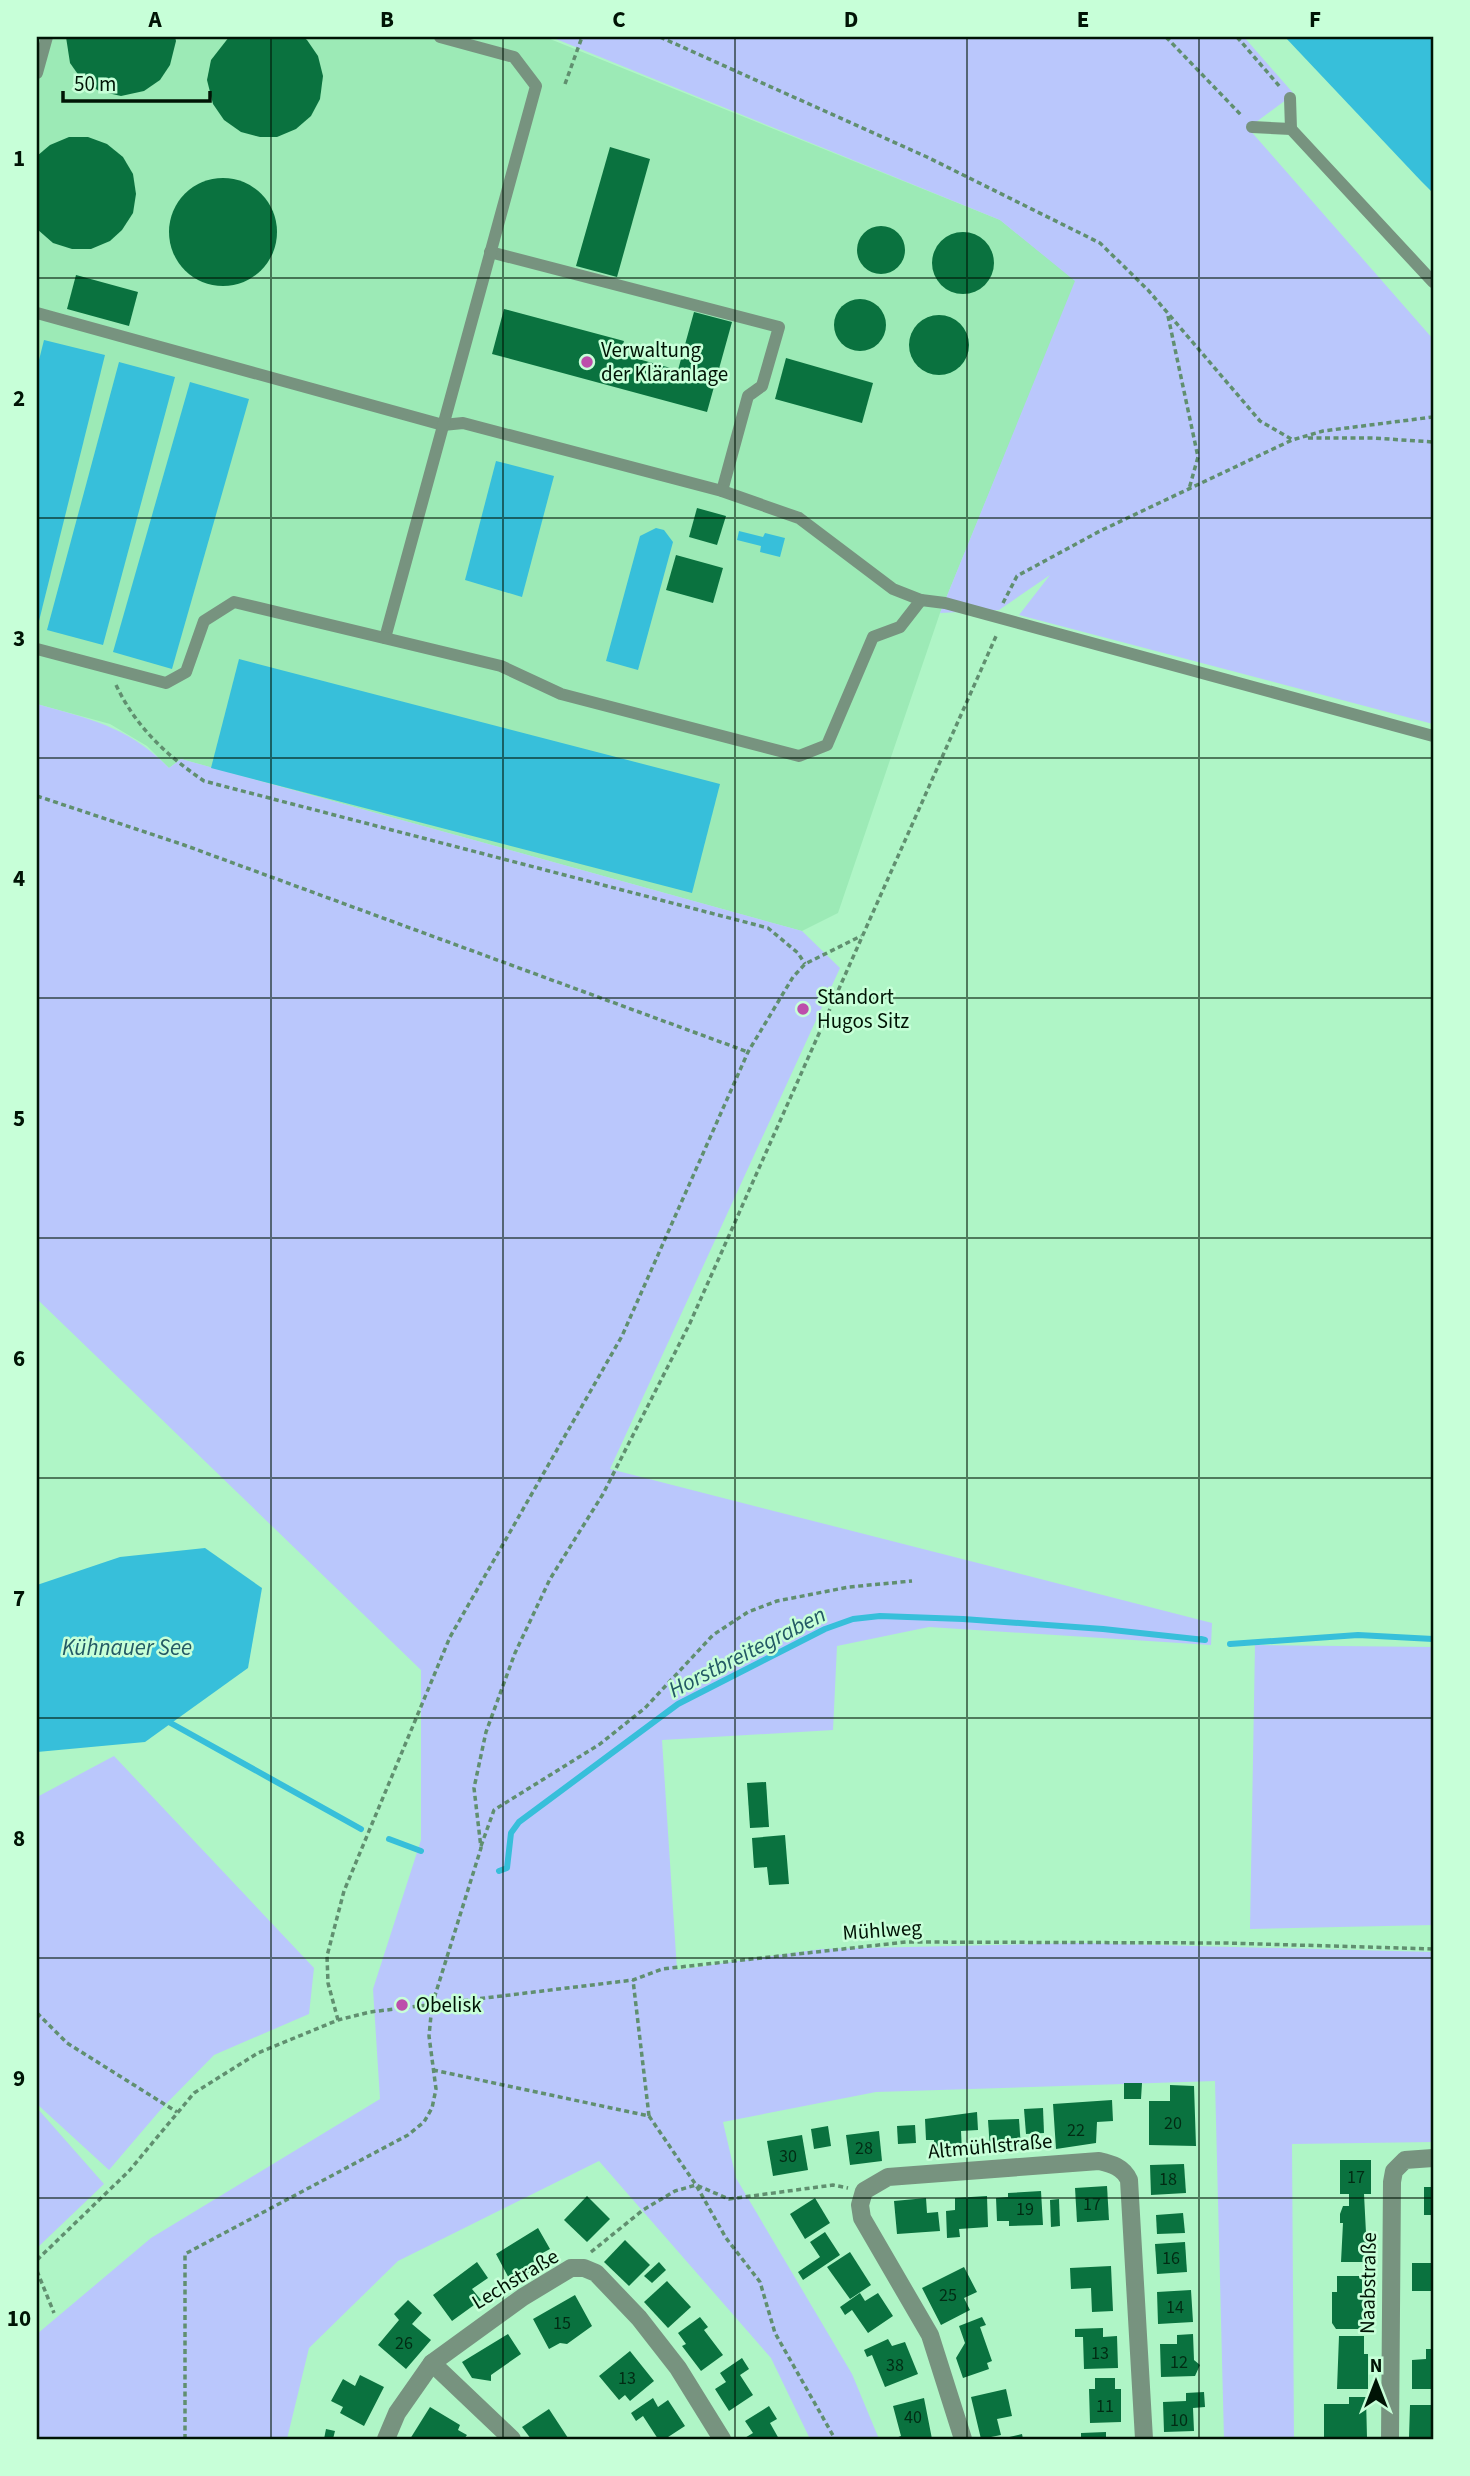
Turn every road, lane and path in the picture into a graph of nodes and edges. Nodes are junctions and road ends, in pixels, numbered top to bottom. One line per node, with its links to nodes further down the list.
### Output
1 (47, 37): 7 (lane)
2 (440, 37): 12 (lane)
3 (582, 37): 8 (path)
4 (660, 37): 15 (path)
5 (1166, 37): 10 (path)
6 (1237, 37): 9 (path)
7 (37, 73)
8 (565, 85)
9 (1290, 98): 11 (lane)
10 (1252, 127): 11 (lane)
11 (1291, 129): 13 (lane)
12 (490, 252): 17 (lane); 21 (lane)
13 (1433, 282)
14 (37, 313): 17 (lane)
15 (1168, 314): 18 (path); 20 (path)
16 (1433, 417): 18 (path)
17 (443, 425): 21 (lane); 24 (lane)
18 (1292, 440): 19 (path); 20 (path)
19 (1433, 442)
20 (1189, 489): 23 (path)
21 (722, 491): 22 (lane)
22 (921, 600): 23 (lane); 24 (lane)
23 (1003, 620): 27 (lane); 29 (path)
24 (386, 638): 26 (lane)
25 (37, 649): 26 (lane)
26 (108, 668): 30 (path)
27 (1433, 736)
28 (37, 796): 31 (path)
29 (863, 935): 30 (path); 33 (path)
30 (805, 964): 31 (path)
31 (748, 1052): 38 (path)
32 (912, 1581): 33 (path)
33 (481, 1848): 36 (path)
34 (1433, 1949): 35 (path, Mühlweg)
35 (633, 1980): 36 (path, Mühlweg); 41 (path)
36 (432, 2006): 38 (path, Mühlweg); 39 (path)
37 (37, 2013): 40 (path)
38 (338, 2020): 40 (path, Mühlweg)
39 (433, 2070): 41 (path); 50 (path)
40 (177, 2112): 45 (path, Mühlweg)
41 (649, 2116): 43 (path)
42 (1433, 2158): 57 (street, Naabstraße)
43 (696, 2185): 44 (path); 46 (path); 54 (path)
44 (833, 2185)
45 (37, 2260)
46 (571, 2268): 49 (street, Lechstraße); 53 (street, Lechstraße)
47 (37, 2271): 48 (path)
48 (54, 2313)
49 (432, 2363): 51 (street, Lechstraße); 52 (street)
50 (185, 2439)
51 (386, 2439)
52 (512, 2439)
53 (722, 2439)
54 (835, 2439)
55 (963, 2439): 56 (street, Altmühlstraße)
56 (1144, 2439)
57 (1390, 2439)

